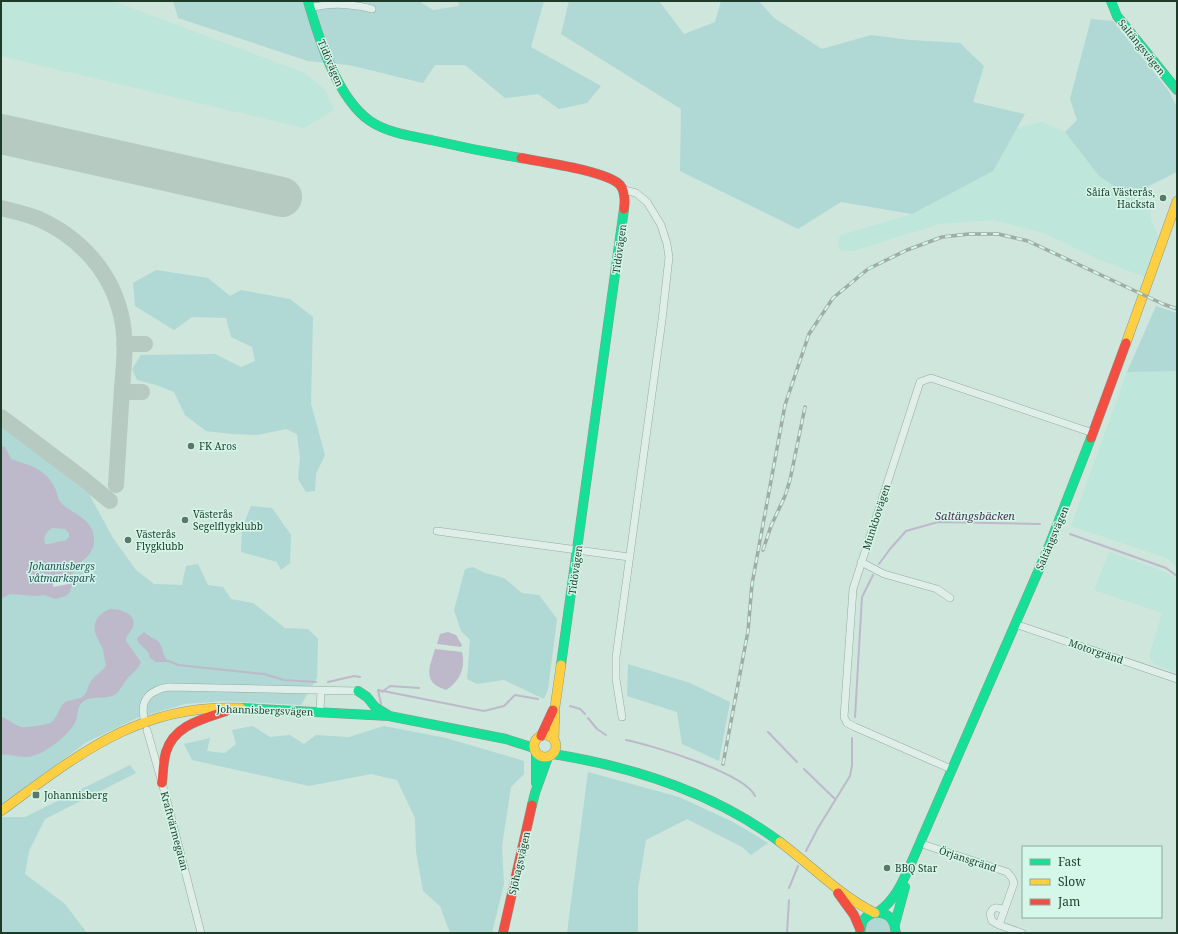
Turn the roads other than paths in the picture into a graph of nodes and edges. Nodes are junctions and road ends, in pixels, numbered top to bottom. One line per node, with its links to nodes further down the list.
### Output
1 (1110, 1): 4 (street, Saltängsvägen)
2 (309, 4): 3 (street); 5 (street, Tidövägen)
3 (372, 9)
4 (1177, 90)
5 (624, 190): 9 (street, Tidövägen); 10 (street)
6 (1177, 201): 7 (street, Saltängsvägen)
7 (1093, 433): 11 (street, Munkbovägen); 13 (street, Saltängsvägen)
8 (437, 531): 9 (street)
9 (578, 550): 10 (street); 17 (street, Tidövägen)
10 (629, 557): 21 (street)
11 (861, 562): 12 (street); 30 (street, Munkbovägen)
12 (950, 598)
13 (1015, 624): 14 (street, Motorgränd); 30 (street, Saltängsvägen)
14 (1177, 679)
15 (321, 691): 16 (street); 19 (street); 22 (street)
16 (358, 691): 20 (street)
17 (555, 707): 24 (street, Tidövägen); 26 (street, Tidövägen)
18 (236, 708): 19 (street, Johannisbergsvägen); 31 (street); 33 (street, Johannisbergsvägen)
19 (320, 711): 20 (street, Johannisbergsvägen)
20 (389, 716): 25 (street, Johannisbergsvägen)
21 (622, 717)
22 (144, 718)
23 (147, 730): 31 (street, Kraftvärmegatan)
24 (539, 738): 25 (street, Johannisbergsvägen); 26 (street); 27 (street)
25 (506, 740): 27 (street, Johannisbergsvägen)
26 (555, 742): 28 (street); 29 (street)
27 (535, 751): 28 (street); 32 (street, Sjöhagsvägen)
28 (550, 756): 29 (street); 32 (street, Sjöhagsvägen)
29 (584, 758): 36 (street)
30 (952, 769): 34 (street, Saltängsvägen)
31 (162, 783): 42 (street, Kraftvärmegatan)
32 (535, 793): 43 (street, Sjöhagsvägen)
33 (1, 811)
34 (919, 844): 35 (street, Saltängsvägen); 37 (street, Örjansgränd)
35 (909, 868): 38 (street, Saltängsvägen); 40 (street, Saltängsvägen)
36 (832, 885): 38 (street); 41 (street)
37 (1004, 910): 39 (street, Örjansgränd); 39 (street)
38 (877, 913): 40 (street); 41 (street, Saltängsvägen)
39 (999, 925): 44 (street)
40 (896, 929)
41 (860, 931)
42 (201, 933)
43 (503, 933)
44 (1022, 933)

